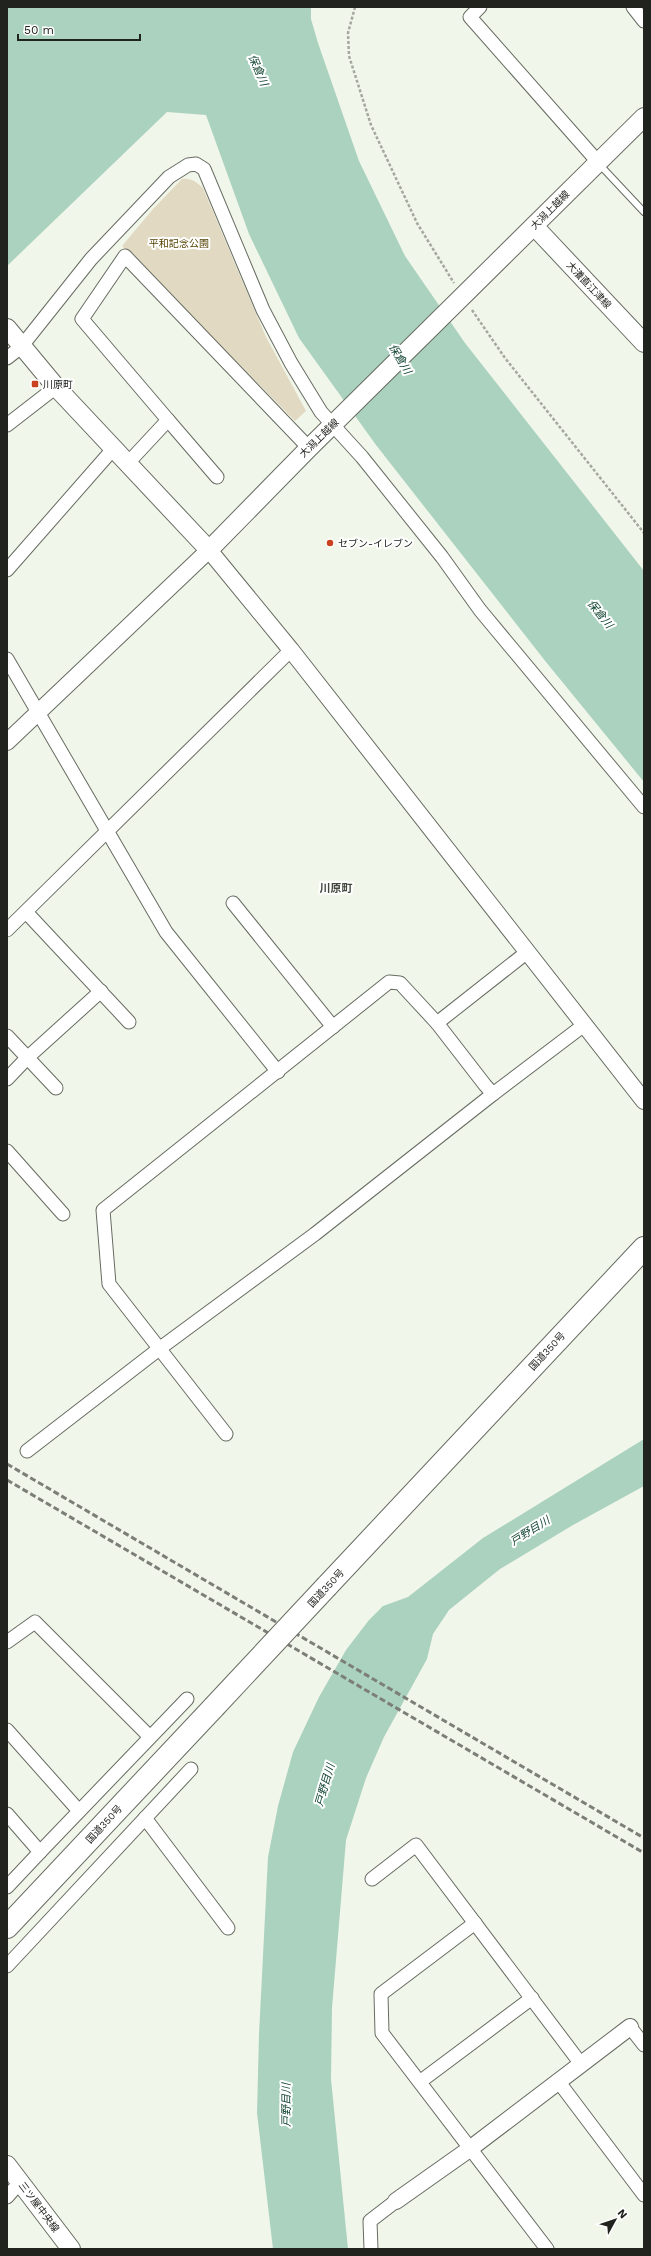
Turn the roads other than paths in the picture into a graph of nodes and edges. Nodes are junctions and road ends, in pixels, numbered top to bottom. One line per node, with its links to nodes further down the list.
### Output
1 (480, 7): 5 (street)
2 (633, 7): 3 (street)
3 (644, 21)
4 (644, 117): 5 (main road, 大潟上越線)
5 (598, 162): 6 (lane); 7 (main road, 大潟上越線)
6 (644, 212)
7 (534, 226): 9 (main road, 大瀁直江津線); 13 (main road, 大潟上越線)
8 (7, 329): 10 (main road)
9 (642, 337)
10 (21, 347): 11 (street); 12 (main road); 13 (street)
11 (7, 358)
12 (56, 387): 15 (street); 16 (main road)
13 (339, 419): 17 (main road, 大潟上越線); 26 (street)
14 (168, 420): 17 (street); 18 (street); 19 (street)
15 (7, 425)
16 (114, 448): 18 (main road); 21 (street)
17 (309, 448): 20 (main road, 大潟上越線)
18 (128, 463): 20 (main road)
19 (217, 477)
20 (209, 550): 22 (street); 24 (street)
21 (7, 570)
22 (291, 650): 27 (street); 31 (street)
23 (7, 659): 24 (street)
24 (38, 714): 25 (street); 27 (street)
25 (7, 742)
26 (644, 807)
27 (107, 834): 29 (street); 39 (street)
28 (233, 903): 36 (street)
29 (26, 912): 30 (street); 32 (street)
30 (7, 930)
31 (526, 953): 34 (street); 35 (street)
32 (101, 991): 33 (street); 38 (street)
33 (129, 1022)
34 (437, 1023): 36 (street); 42 (street)
35 (584, 1025): 42 (street); 43 (street)
36 (333, 1027): 39 (street)
37 (7, 1036): 38 (street)
38 (27, 1058): 40 (street); 41 (street)
39 (278, 1072): 47 (street)
40 (7, 1079)
41 (56, 1088)
42 (493, 1094): 47 (street)
43 (644, 1101)
44 (7, 1151): 45 (street)
45 (63, 1214)
46 (644, 1248): 62 (highway, 国道350号, bridge)
47 (159, 1348): 48 (street); 49 (street)
48 (226, 1434)
49 (27, 1451)
50 (7, 1642): 53 (street)
51 (187, 1699): 53 (street)
52 (7, 1730): 55 (street)
53 (150, 1737): 55 (street)
54 (191, 1769): 57 (street)
55 (79, 1811): 58 (street)
56 (7, 1814): 58 (street)
57 (145, 1818): 63 (street); 64 (street)
58 (40, 1852): 60 (street)
59 (372, 1879): 61 (street)
60 (7, 1888)
61 (475, 1923): 65 (street); 69 (street)
62 (7, 1927)
63 (228, 1928)
64 (7, 1966)
65 (532, 1998): 68 (street); 69 (street)
66 (630, 2027): 67 (street); 68 (street)
67 (644, 2045)
68 (581, 2064): 70 (street)
69 (422, 2081): 71 (street)
70 (558, 2081): 71 (street); 74 (street)
71 (471, 2148): 76 (street); 79 (street)
72 (7, 2165): 73 (main road, 三ツ屋中央線)
73 (20, 2182): 75 (street); 77 (main road, 三ツ屋中央線)
74 (644, 2195)
75 (7, 2197)
76 (396, 2201): 78 (street)
77 (72, 2249)
78 (371, 2249)
79 (547, 2249)

